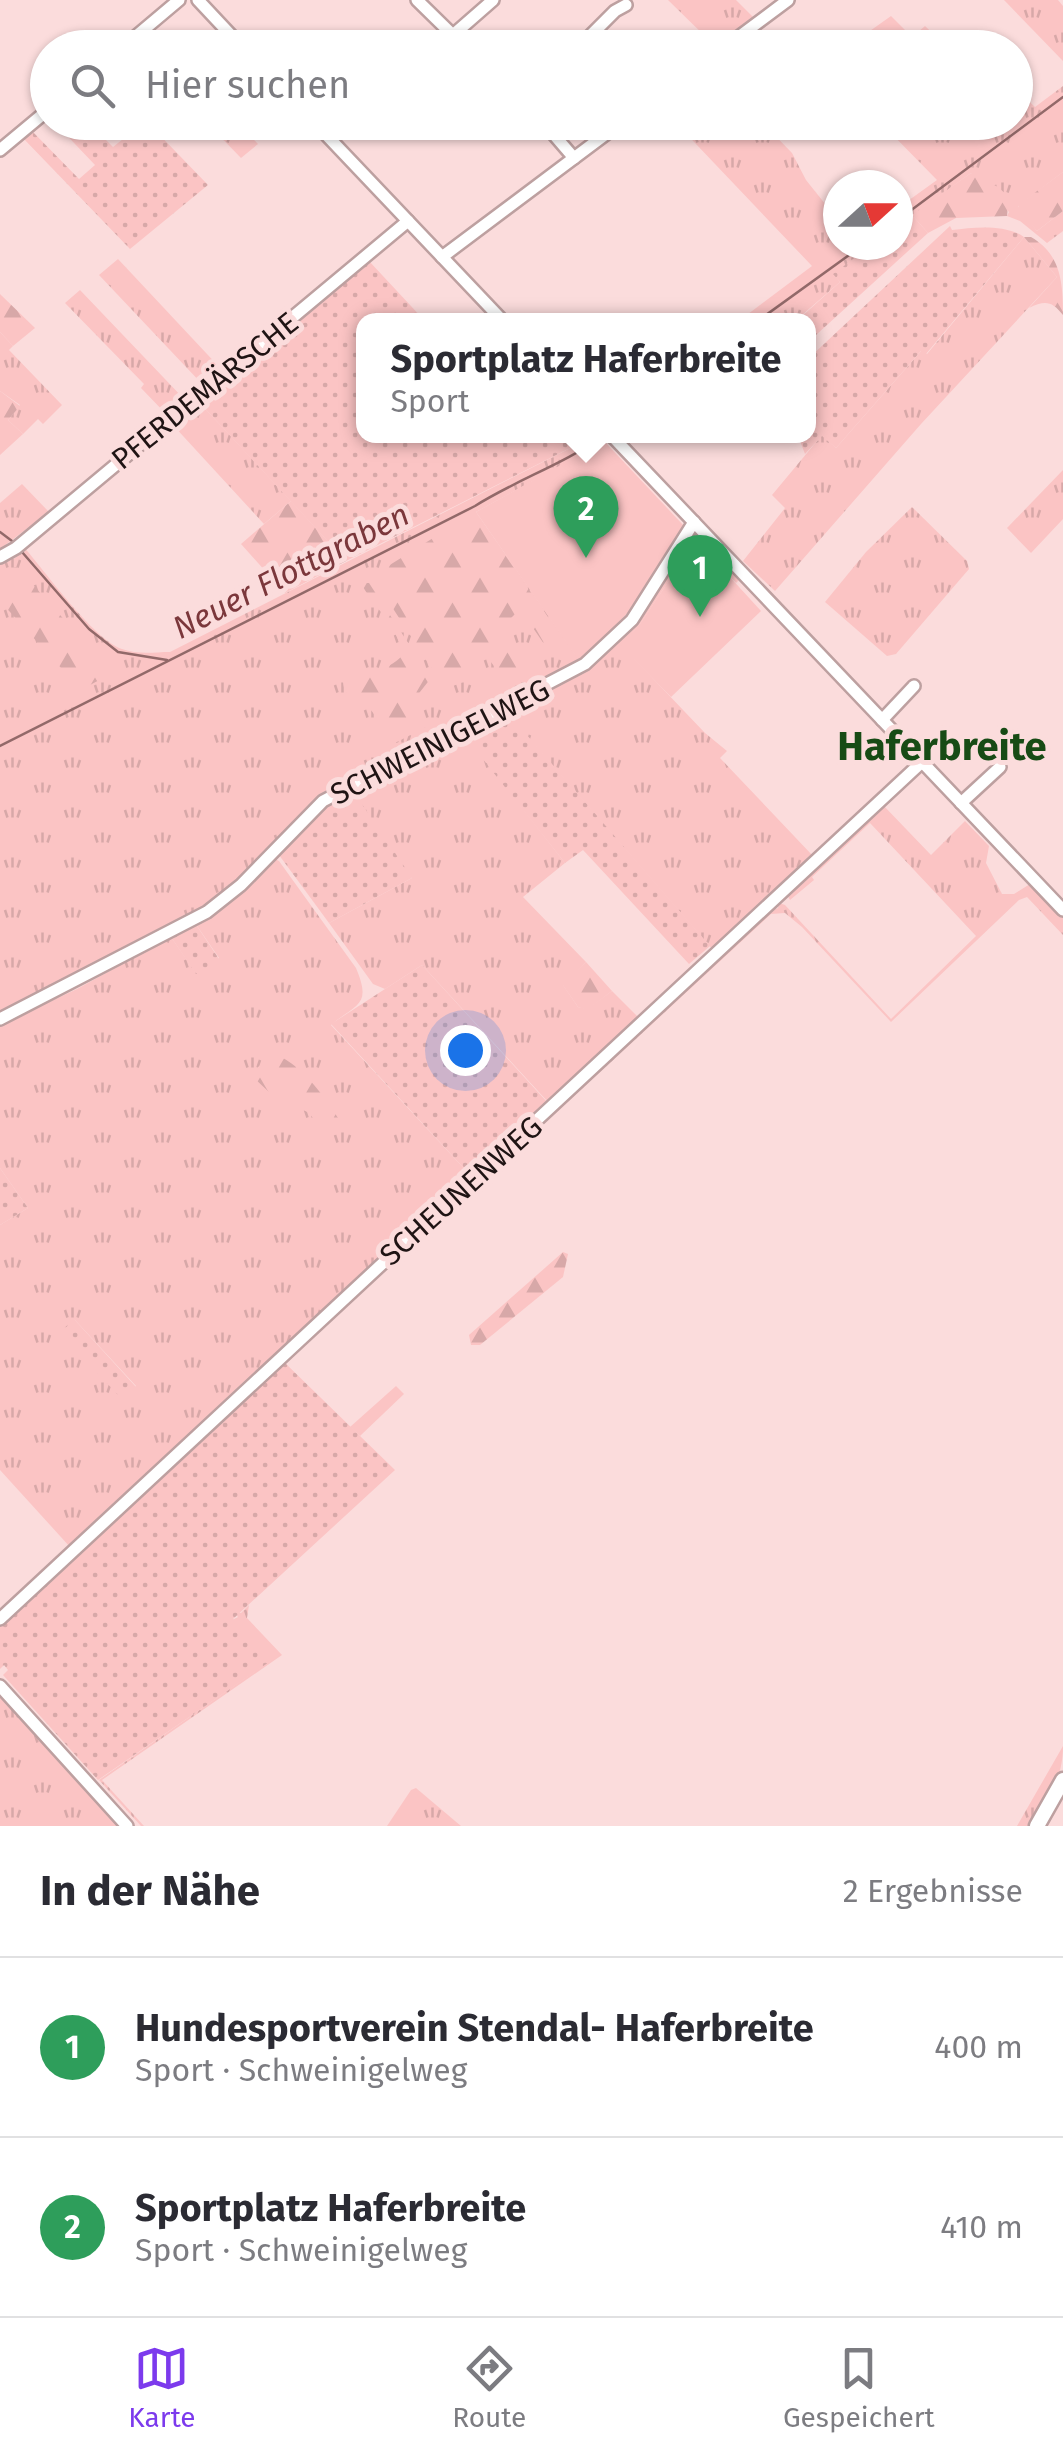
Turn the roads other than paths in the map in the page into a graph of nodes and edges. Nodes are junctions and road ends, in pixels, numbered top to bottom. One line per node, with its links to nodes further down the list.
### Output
1 (179, 0): 7 (street)
2 (198, 0): 8 (street)
3 (417, 0): 9 (street)
4 (493, 0): 10 (street)
5 (788, 0): 12 (street)
6 (626, 5): 11 (street)
7 (143, 30)
8 (226, 30)
9 (448, 30)
10 (459, 30)
11 (596, 30)
12 (748, 30)
13 (30, 125): 17 (street)
14 (331, 140): 19 (street)
15 (558, 140): 18 (street)
16 (598, 140): 18 (street)
17 (0, 150)
18 (574, 158): 20 (street)
19 (408, 221): 20 (street); 24 (street, PFERDEMÄRSCHE)
20 (442, 257): 21 (street)
21 (495, 313)
22 (619, 443): 23 (street)
23 (694, 522): 26 (street); 31 (street, SCHWEINIGELWEG)
24 (0, 557)
25 (914, 686): 26 (street)
26 (882, 720): 27 (street)
27 (922, 762): 29 (street); 32 (street, SCHEUNENWEG)
28 (1000, 767): 29 (street)
29 (961, 803): 30 (street)
30 (1063, 910)
31 (0, 1019)
32 (0, 1619)
33 (0, 1686): 35 (street)
34 (1063, 1780): 36 (main road)
35 (126, 1826)
36 (1037, 1826)

